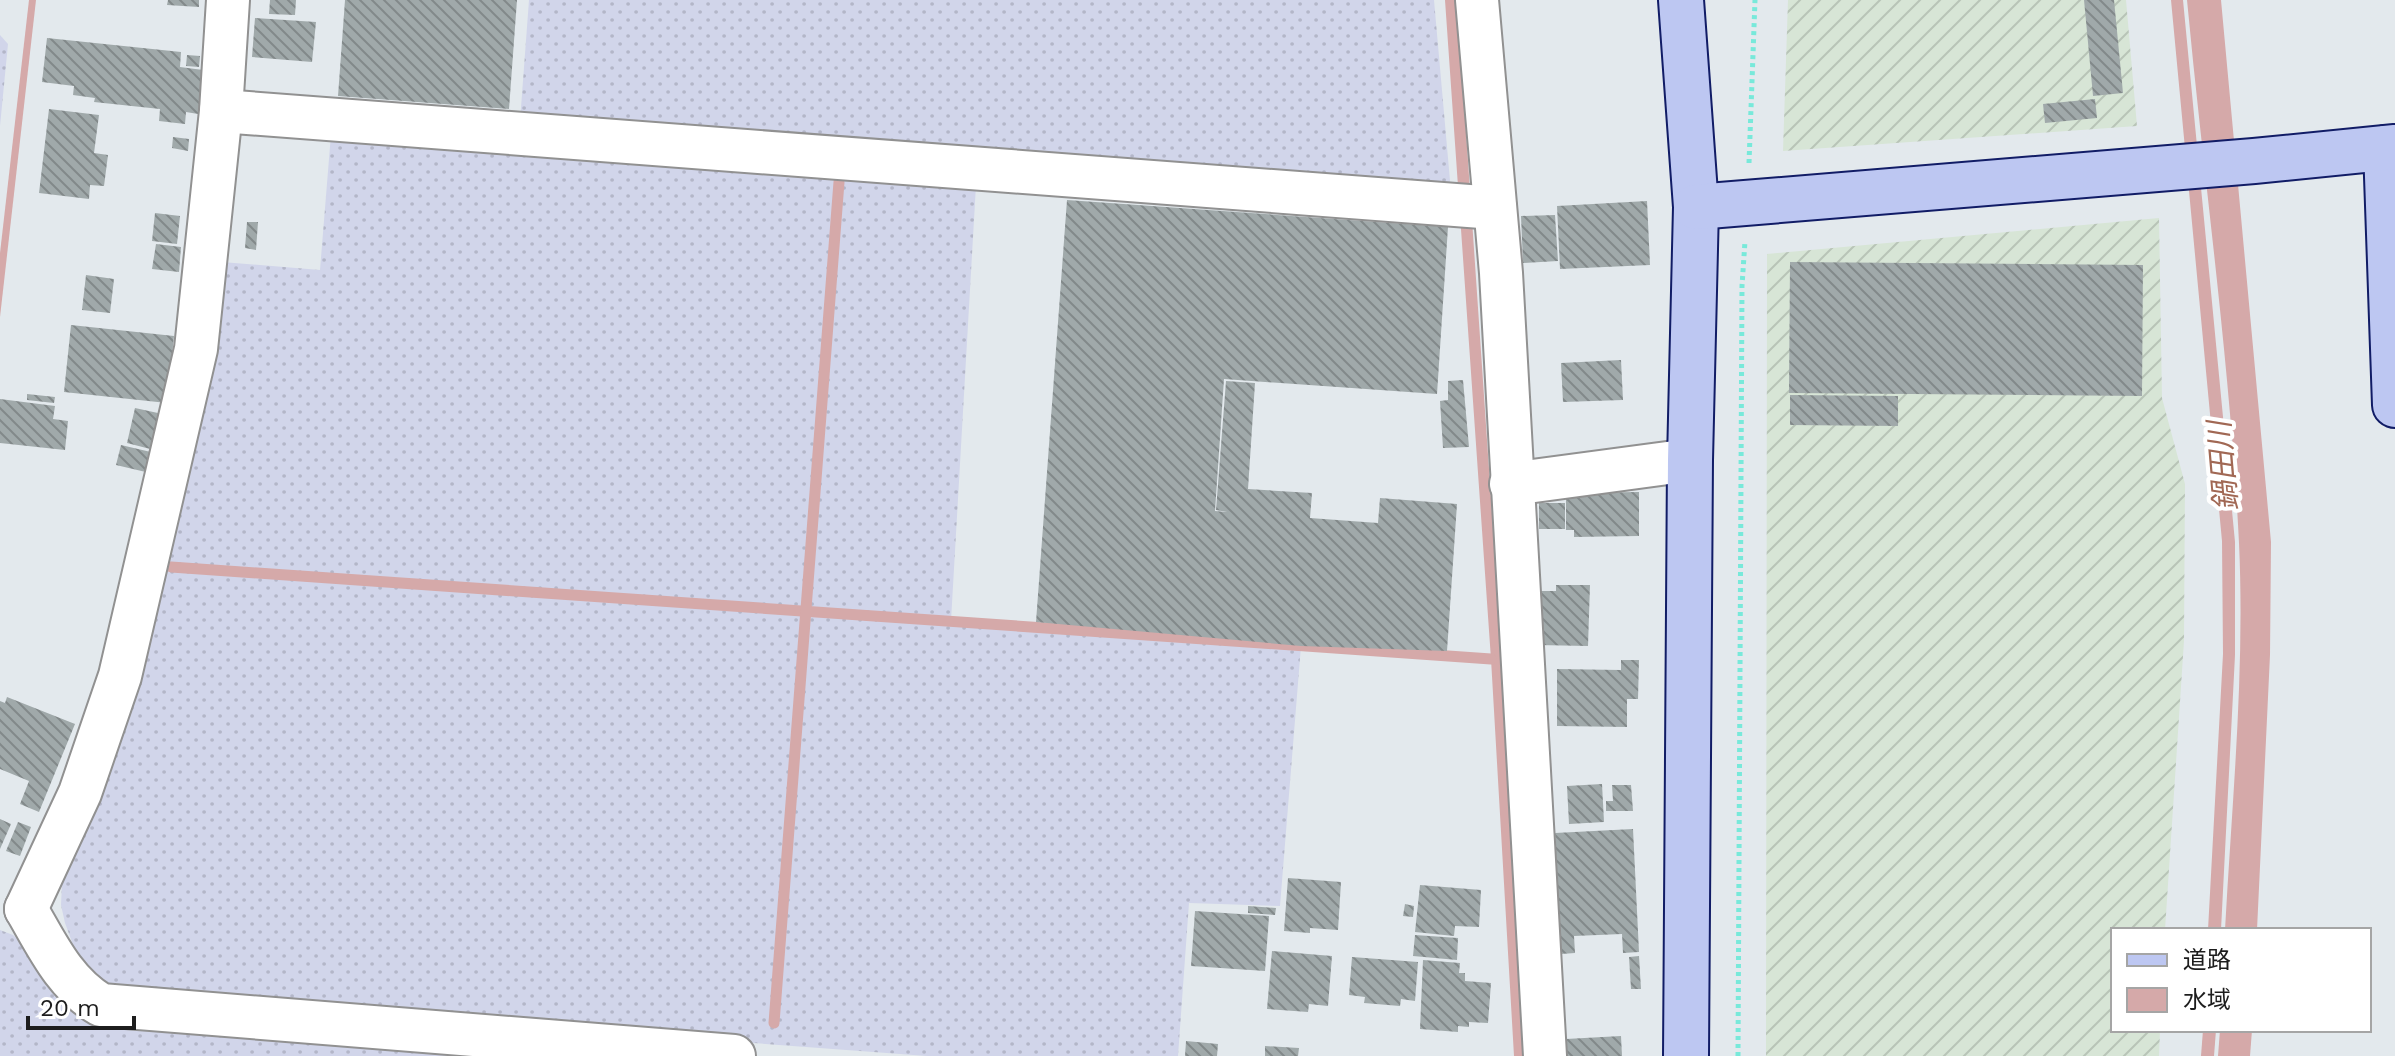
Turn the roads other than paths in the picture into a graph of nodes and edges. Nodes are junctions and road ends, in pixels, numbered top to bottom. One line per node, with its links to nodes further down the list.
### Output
1 (228, 0): 4 (street)
2 (1477, 0): 6 (street)
3 (1681, 0): 7 (street)
4 (221, 111): 6 (street); 11 (street)
5 (2390, 147): 7 (street); 8 (street)
6 (1477, 207): 10 (street)
7 (1696, 207): 9 (street)
8 (2395, 405)
9 (1690, 460): 10 (street); 14 (street)
10 (1511, 484): 13 (street)
11 (13, 909): 12 (street)
12 (734, 1056)
13 (1545, 1056)
14 (1686, 1056)

